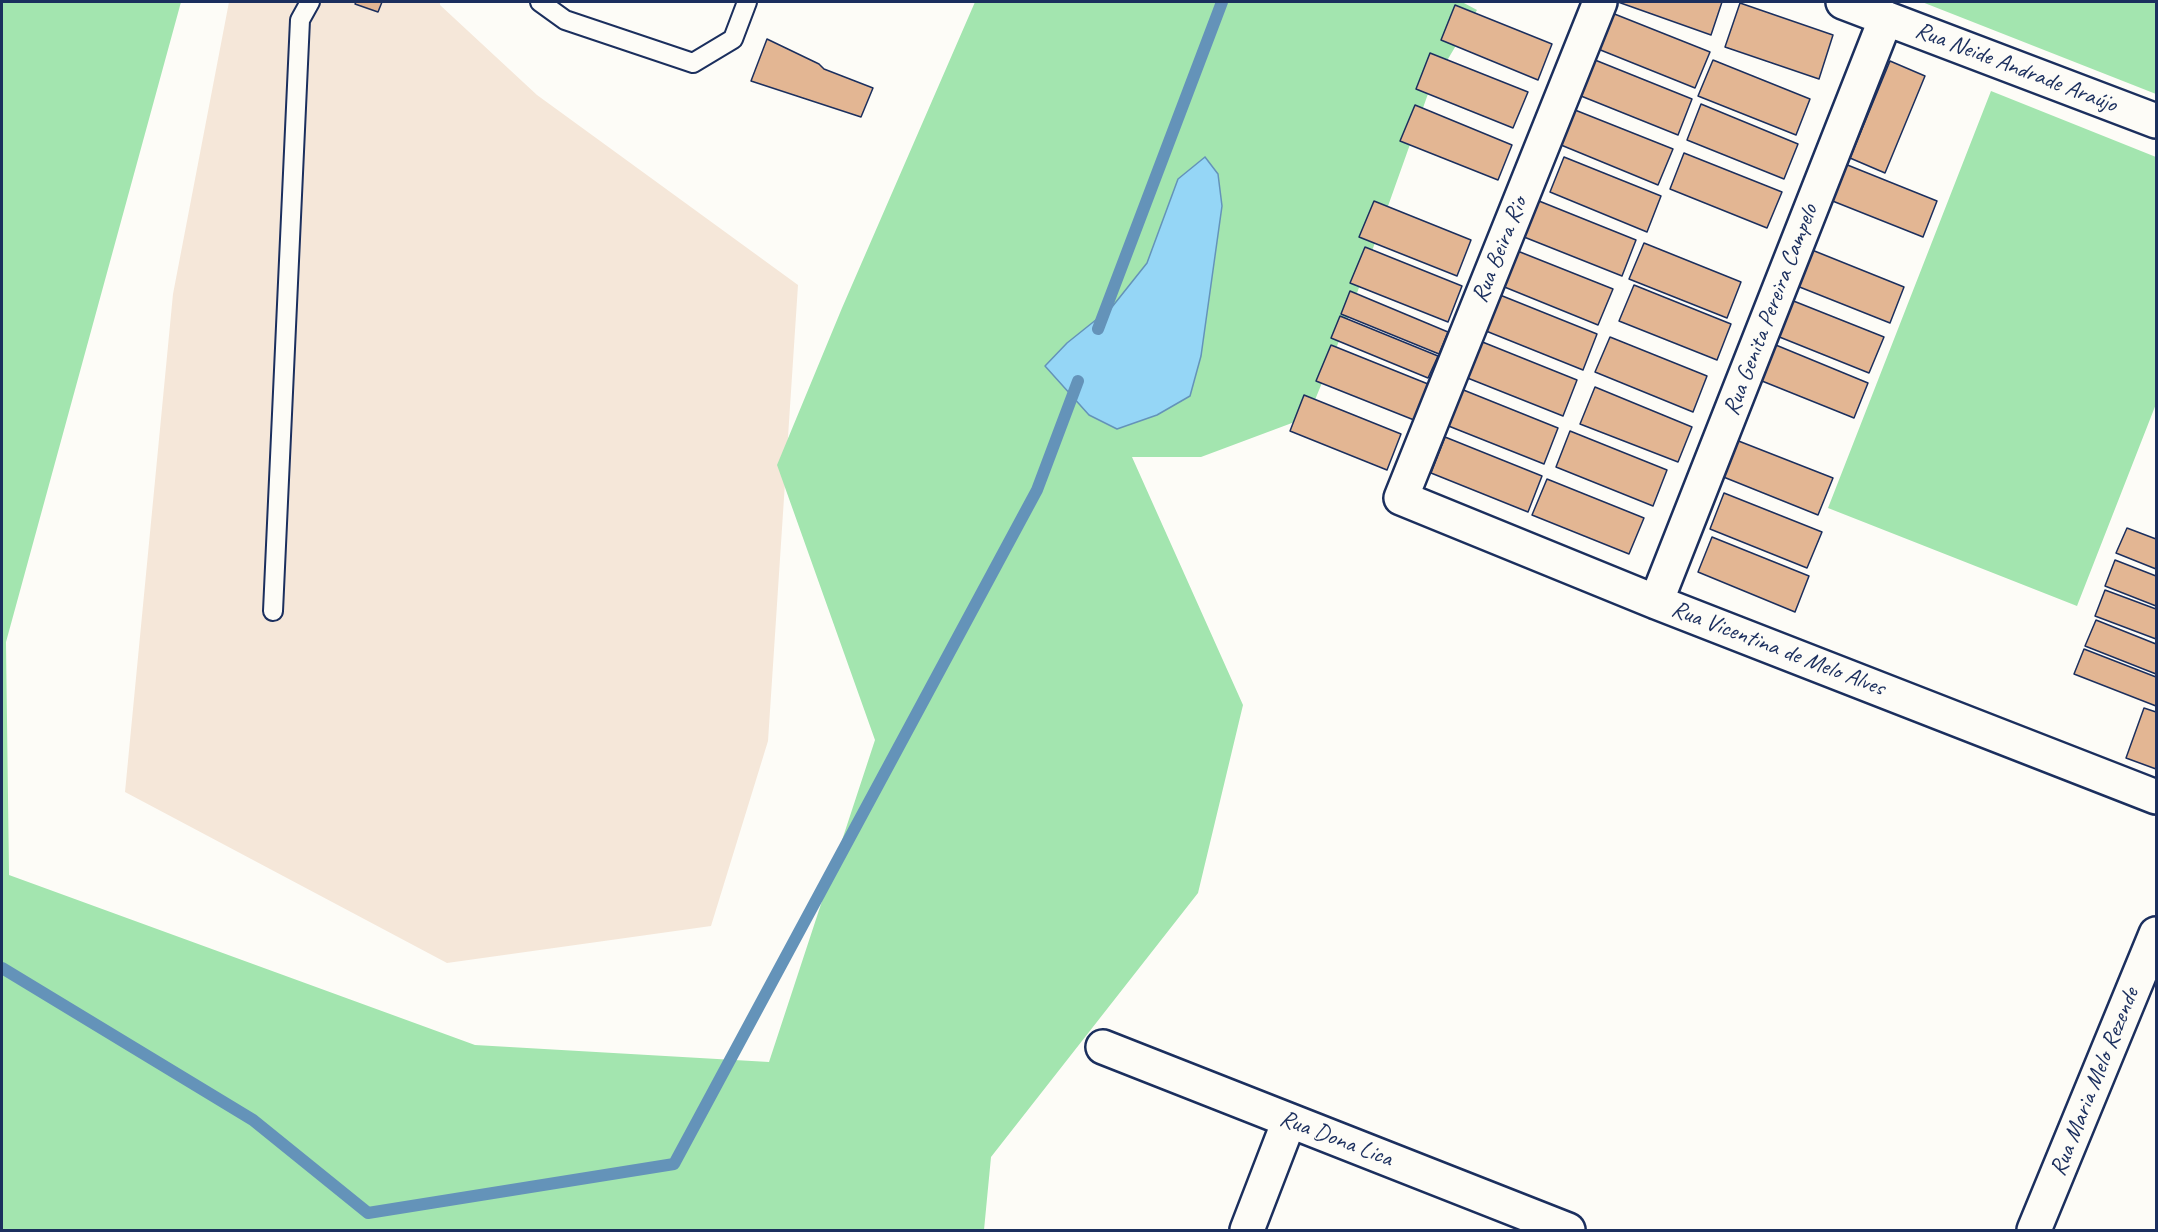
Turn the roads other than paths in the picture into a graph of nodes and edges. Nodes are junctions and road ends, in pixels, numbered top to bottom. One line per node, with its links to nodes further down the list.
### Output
1 (310, 2): 10 (lane)
2 (540, 2): 3 (lane)
3 (747, 2)
4 (1600, 2): 8 (street, Rua Beira Rio)
5 (1843, 2): 6 (street, Rua Neide Andrade Araújo)
6 (1886, 18): 7 (street, Rua Neide Andrade Araújo); 9 (street, Rua Genita Pereira Campelo)
7 (2157, 121)
8 (1401, 498): 9 (street, Rua Vicentina de Melo Alves)
9 (1656, 602): 11 (street, Rua Vicentina de Melo Alves)
10 (273, 611)
11 (2157, 797)
12 (2157, 934): 17 (street, Rua Maria Melo Rezende)
13 (1103, 1047): 14 (street, Rua Dona Lica)
14 (1289, 1121): 15 (street); 16 (street, Rua Dona Lica)
15 (1247, 1230)
16 (1569, 1230)
17 (2034, 1230)

